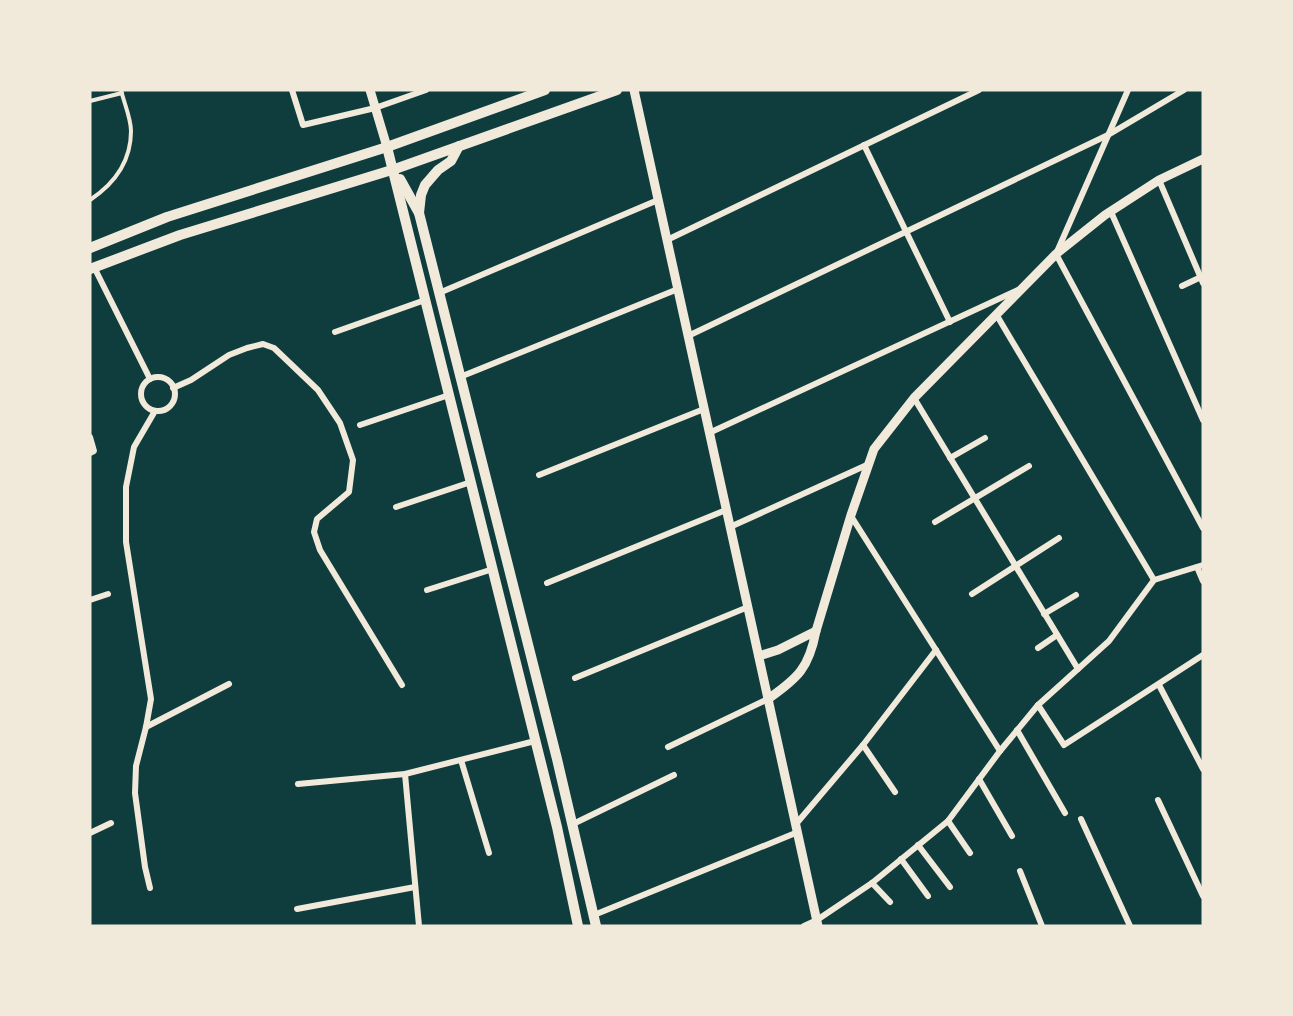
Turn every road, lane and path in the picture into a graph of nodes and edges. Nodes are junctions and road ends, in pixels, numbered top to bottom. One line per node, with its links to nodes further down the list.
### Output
1 (292, 90): 12 (street)
2 (370, 90): 12 (street)
3 (426, 90): 12 (street)
4 (545, 90): 16 (main road)
5 (617, 90): 15 (main road)
6 (634, 90): 22 (street)
7 (979, 90): 14 (street)
8 (1128, 90): 13 (street)
9 (1184, 90): 13 (street)
10 (121, 92): 11 (lane); 21 (lane)
11 (90, 101)
12 (375, 108): 16 (street)
13 (1108, 135): 26 (street); 29 (street)
14 (864, 145): 26 (street); 27 (street)
15 (459, 146): 18 (main road); 25 (main road)
16 (387, 147): 18 (main road); 20 (main road)
17 (1203, 159): 19 (street)
18 (394, 169): 23 (main road); 25 (main road); 36 (main road)
19 (1159, 180): 24 (street); 31 (street)
20 (259, 188): 23 (main road); 28 (main road)
21 (90, 200)
22 (658, 200): 27 (street); 35 (street)
23 (266, 209): 30 (main road)
24 (1111, 212): 29 (street); 48 (street)
25 (419, 213): 35 (main road)
26 (906, 231): 38 (street); 40 (street)
27 (667, 240): 34 (street)
28 (90, 248)
29 (1056, 254): 33 (street); 65 (street)
30 (92, 268): 42 (street)
31 (1202, 280): 32 (street)
32 (1182, 286)
33 (1024, 287): 37 (street); 38 (street)
34 (678, 289): 40 (street); 41 (street)
35 (439, 293): 41 (main road)
36 (425, 300): 39 (street); 44 (main road)
37 (996, 313): 45 (street); 70 (street)
38 (950, 322): 50 (street)
39 (335, 332)
40 (688, 336): 46 (street)
41 (460, 376): 87 (main road)
42 (150, 380): 43 (street); 47 (street)
43 (173, 388): 47 (street); 91 (street)
44 (449, 395): 49 (street); 58 (main road)
45 (914, 398): 54 (street); 55 (street)
46 (704, 409): 50 (street); 57 (street)
47 (155, 411): 95 (street)
48 (1203, 420)
49 (360, 425)
50 (710, 433): 61 (street)
51 (90, 437): 53 (street)
52 (985, 438): 54 (street)
53 (92, 452)
54 (950, 458): 59 (street)
55 (869, 464): 62 (street); 64 (street)
56 (1029, 466): 59 (street)
57 (539, 475)
58 (471, 483): 60 (street); 69 (main road)
59 (975, 498): 63 (street); 67 (street)
60 (396, 507)
61 (726, 510): 64 (street); 72 (street)
62 (851, 515): 80 (street); 83 (street)
63 (935, 522)
64 (730, 527): 78 (street)
65 (1203, 528)
66 (1059, 538): 67 (street)
67 (1016, 566): 75 (street); 79 (street)
68 (1200, 566): 70 (street); 71 (street)
69 (493, 570): 73 (street); 89 (main road)
70 (1154, 580): 86 (street)
71 (1203, 581)
72 (547, 583)
73 (427, 591)
74 (108, 594): 77 (street)
75 (972, 594)
76 (1076, 595): 79 (street)
77 (90, 600)
78 (748, 607): 85 (street); 88 (street)
79 (1044, 614): 81 (street)
80 (816, 631): 85 (street); 93 (street)
81 (1057, 635): 82 (street); 86 (street)
82 (1038, 648)
83 (936, 650): 98 (street); 100 (street)
84 (1203, 655): 92 (street)
85 (759, 656): 93 (street)
86 (1077, 669): 94 (street)
87 (536, 674): 89 (main road); 113 (main road)
88 (575, 678)
89 (520, 679): 97 (main road)
90 (229, 684): 95 (street)
91 (402, 685)
92 (1159, 685): 94 (street); 102 (street)
93 (768, 699): 99 (street); 114 (street)
94 (1038, 705): 96 (street)
95 (146, 727): 125 (street)
96 (1017, 730): 100 (street); 109 (street)
97 (536, 741): 101 (street); 133 (main road)
98 (863, 745): 107 (street); 114 (street)
99 (668, 747)
100 (1000, 751): 105 (street)
101 (461, 760): 103 (street); 118 (street)
102 (1203, 769)
103 (405, 774): 106 (street); 123 (street)
104 (674, 775): 113 (street)
105 (979, 779): 111 (street); 116 (street)
106 (298, 784)
107 (895, 792)
108 (1158, 800): 127 (street)
109 (1065, 813)
110 (1081, 819): 136 (street)
111 (948, 821): 117 (street); 119 (street)
112 (111, 823): 115 (street)
113 (573, 824): 130 (main road)
114 (797, 828): 130 (street); 131 (street)
115 (90, 833)
116 (1012, 836)
117 (918, 845): 120 (street); 124 (street)
118 (489, 853)
119 (970, 853)
120 (901, 859): 122 (street); 126 (street)
121 (1020, 871): 135 (street)
122 (872, 883): 128 (street); 131 (street)
123 (415, 887): 129 (street); 132 (street)
124 (950, 887)
125 (150, 888)
126 (928, 896)
127 (1203, 896)
128 (890, 902)
129 (297, 909)
130 (595, 921)
131 (818, 923): 134 (street)
132 (419, 926)
133 (578, 926)
134 (804, 926)
135 (1042, 926)
136 (1130, 926)

